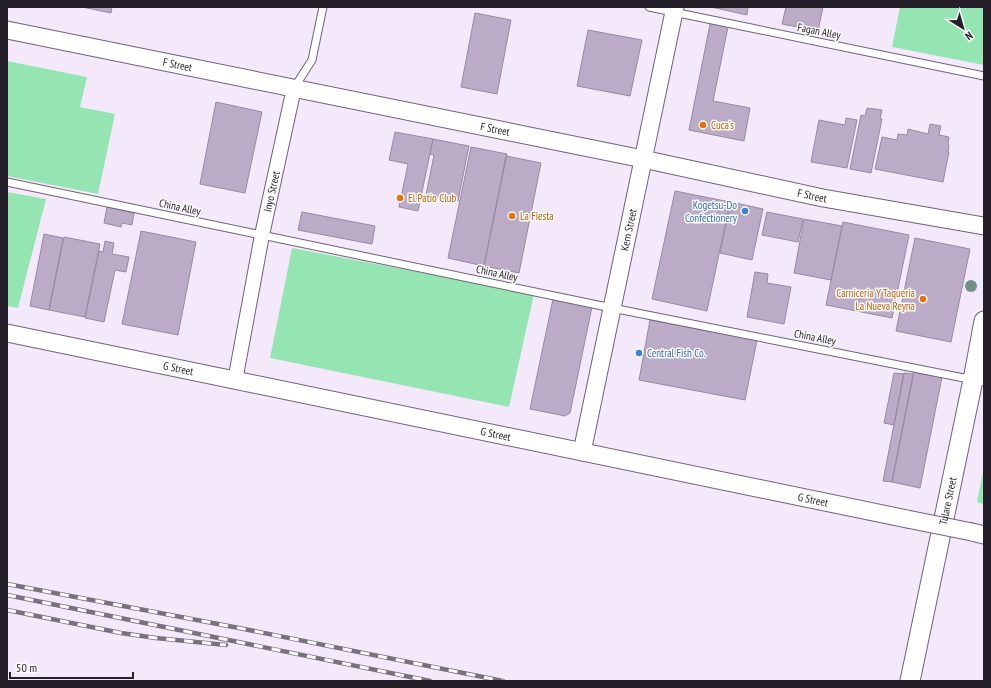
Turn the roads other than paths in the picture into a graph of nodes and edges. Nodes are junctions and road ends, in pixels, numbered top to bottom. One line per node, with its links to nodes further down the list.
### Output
1 (324, 7): 6 (lane, Inyo Street)
2 (649, 7): 3 (lane, Fagan Alley)
3 (674, 10): 5 (lane, Fagan Alley); 7 (street, Kern Street)
4 (7, 30): 6 (street, F Street)
5 (984, 76)
6 (294, 88): 7 (street, F Street); 10 (street, Inyo Street)
7 (643, 159): 9 (street, F Street); 11 (street, Kern Street)
8 (7, 182): 10 (lane, China Alley)
9 (984, 226)
10 (262, 235): 11 (lane, China Alley); 14 (street, Inyo Street)
11 (612, 308): 15 (lane, China Alley); 16 (street, Kern Street)
12 (984, 321): 15 (main road, Tulare Street)
13 (7, 334): 14 (street, G Street)
14 (236, 381): 16 (street, G Street)
15 (979, 381): 18 (main road, Tulare Street)
16 (582, 452): 17 (street, G Street, bridge)
17 (978, 534)
18 (910, 681)

